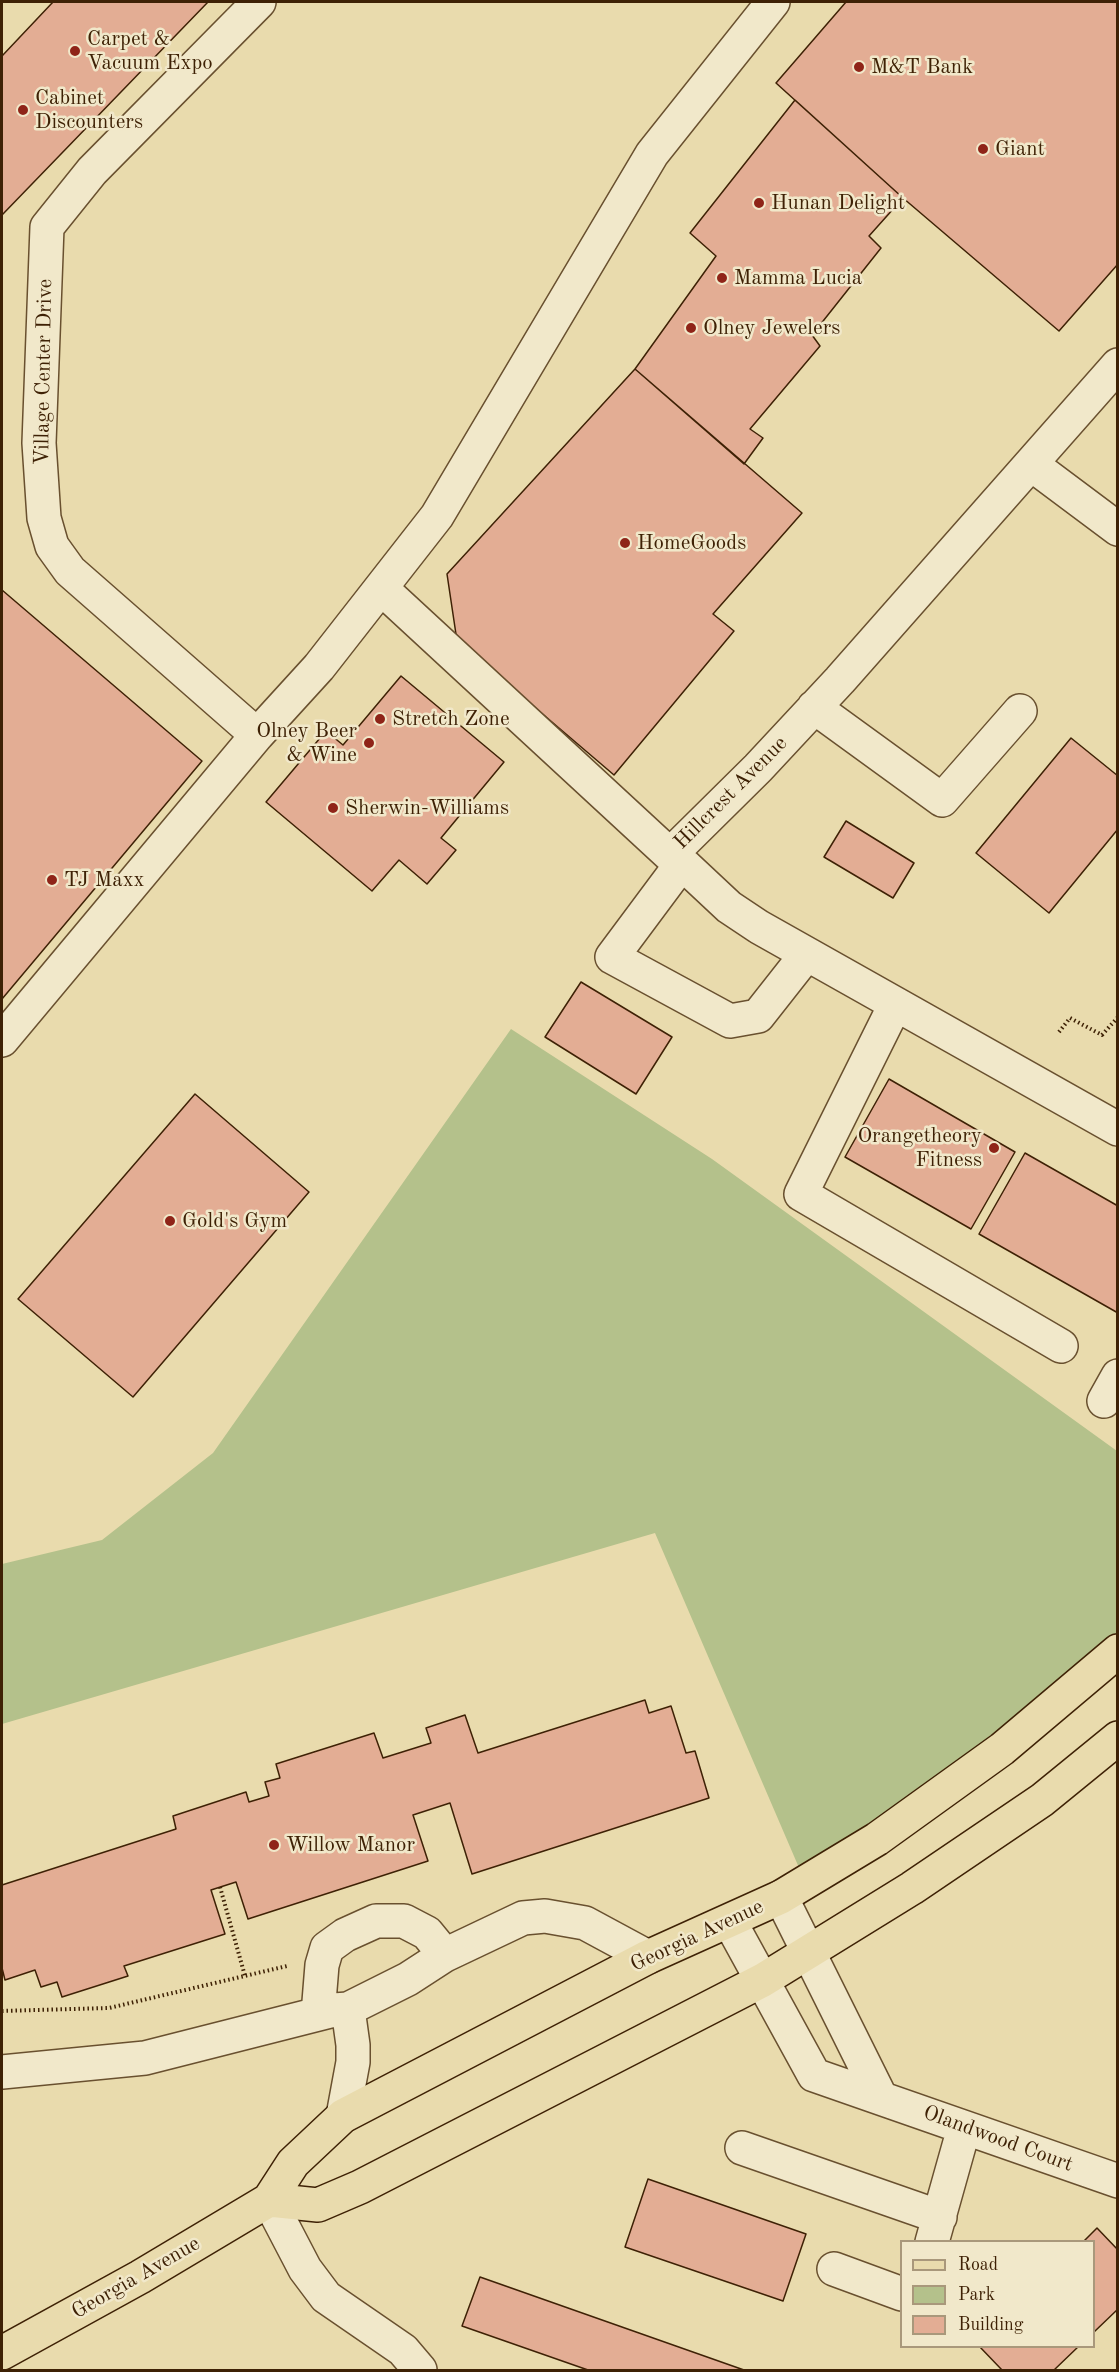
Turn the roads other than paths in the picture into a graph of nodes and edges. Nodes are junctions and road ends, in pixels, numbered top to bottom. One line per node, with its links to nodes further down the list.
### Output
1 (259, 2): 9 (street, Village Center Drive)
2 (773, 2): 6 (street)
3 (1118, 365): 4 (street, Hillcrest Avenue)
4 (1031, 464): 5 (street); 7 (street, Hillcrest Avenue)
5 (1115, 522)
6 (381, 588): 9 (street); 10 (street)
7 (814, 707): 8 (street); 10 (street, Hillcrest Avenue)
8 (1020, 711)
9 (257, 735): 13 (street)
10 (676, 859): 11 (street, Hillcrest Avenue); 11 (street)
11 (806, 955): 12 (street, Hillcrest Avenue)
12 (895, 1005): 14 (street, Hillcrest Avenue); 15 (street)
13 (2, 1040)
14 (1118, 1129)
15 (1061, 1346)
16 (1118, 1651): 18 (main road, Georgia Avenue)
17 (1118, 1738): 20 (main road)
18 (781, 1897): 19 (main road, Georgia Avenue); 20 (street)
19 (730, 1922): 22 (main road, Georgia Avenue); 23 (street, Olandwood Court)
20 (808, 1952): 23 (main road); 26 (street)
21 (445, 1955): 22 (street); 24 (street); 24 (street)
22 (648, 1958): 27 (main road, Georgia Avenue)
23 (763, 1980): 26 (street, Olandwood Court); 31 (main road)
24 (333, 2011): 25 (street); 27 (street)
25 (2, 2072)
26 (880, 2096): 28 (street, Olandwood Court)
27 (343, 2116): 31 (main road, Georgia Avenue)
28 (964, 2128): 30 (street, Olandwood Court); 32 (street)
29 (742, 2148): 32 (street)
30 (1118, 2181)
31 (269, 2200): 35 (main road, Georgia Avenue); 36 (street)
32 (936, 2229)
33 (834, 2269): 34 (street)
34 (900, 2293)
35 (2, 2353)
36 (420, 2370)

